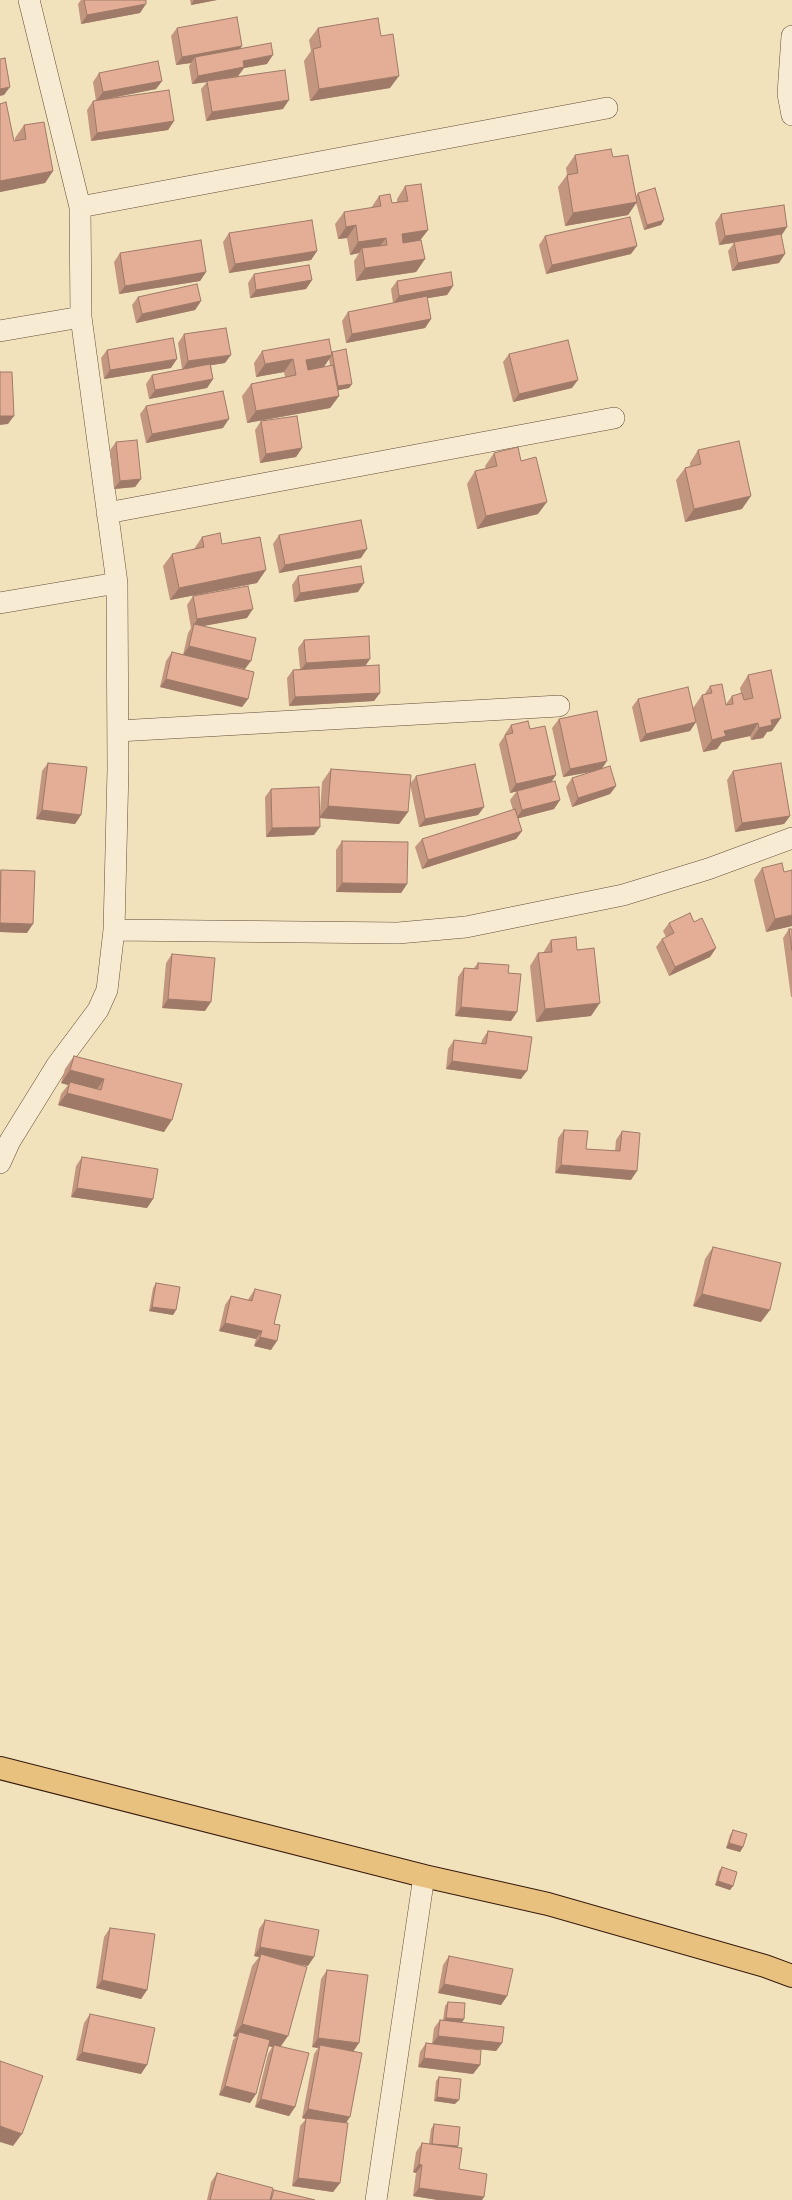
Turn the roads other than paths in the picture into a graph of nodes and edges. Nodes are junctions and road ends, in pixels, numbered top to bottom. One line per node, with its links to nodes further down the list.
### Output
1 (29, 0): 5 (street)
2 (792, 36): 4 (street)
3 (607, 108): 5 (street)
4 (792, 115)
5 (80, 206): 6 (street)
6 (81, 317): 7 (street); 9 (street)
7 (0, 331)
8 (614, 418): 9 (street)
9 (107, 513): 10 (street)
10 (117, 583): 11 (street); 13 (street)
11 (0, 603)
12 (559, 706): 13 (street)
13 (118, 731): 15 (street)
14 (792, 838): 15 (street)
15 (114, 930): 16 (street)
16 (0, 1163)
17 (0, 1768): 18 (highway)
18 (424, 1876): 19 (highway); 20 (street)
19 (792, 1976)
20 (376, 2200)

